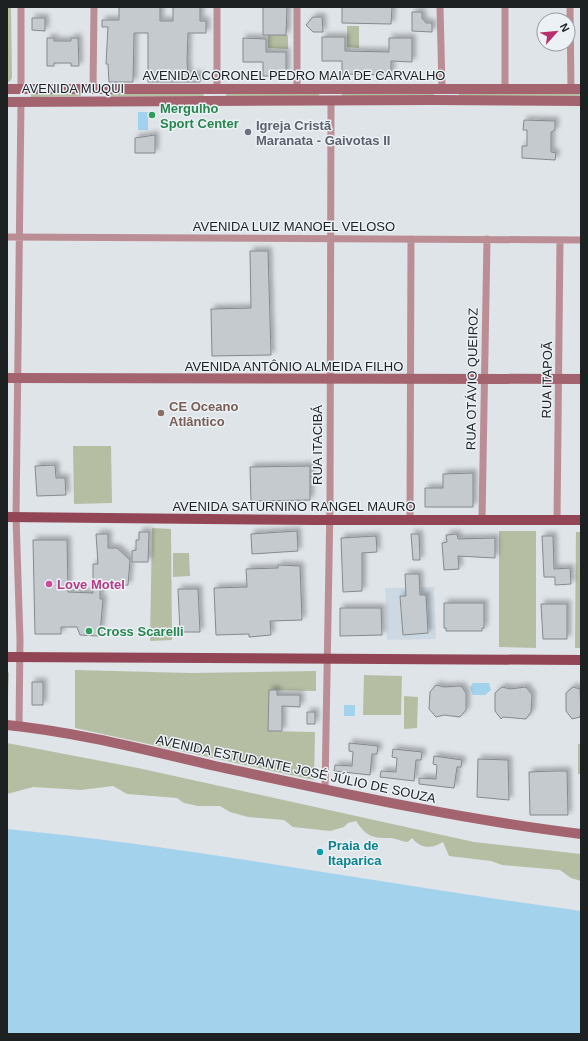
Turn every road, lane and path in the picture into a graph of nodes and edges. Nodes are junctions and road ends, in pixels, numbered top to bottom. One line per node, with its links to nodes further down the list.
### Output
1 (21, 7): 11 (street)
2 (94, 7): 12 (street)
3 (217, 7): 8 (street)
4 (297, 7): 13 (street)
5 (440, 7): 9 (street)
6 (506, 7): 10 (street)
7 (570, 7): 15 (street)
8 (218, 88): 12 (street, AVENIDA CORONEL PEDRO MAIA DE CARVALHO); 13 (street, AVENIDA CORONEL PEDRO MAIA DE CARVALHO); 17 (street)
9 (442, 88): 10 (street, AVENIDA CORONEL PEDRO MAIA DE CARVALHO); 14 (street, AVENIDA CORONEL PEDRO MAIA DE CARVALHO); 18 (street)
10 (505, 88): 15 (street, AVENIDA CORONEL PEDRO MAIA DE CARVALHO)
11 (21, 89): 12 (street, AVENIDA CORONEL PEDRO MAIA DE CARVALHO); 16 (street, AVENIDA CORONEL PEDRO MAIA DE CARVALHO); 19 (street)
12 (93, 89): 20 (street)
13 (297, 89): 14 (street, AVENIDA CORONEL PEDRO MAIA DE CARVALHO)
14 (331, 89): 21 (street)
15 (576, 89)
16 (7, 90)
17 (218, 100): 20 (street, AVENIDA MUQUI); 21 (street, AVENIDA MUQUI)
18 (442, 100): 21 (street, AVENIDA CORONEL PEDRO MAIA DE CARVALHO); 22 (street, AVENIDA CORONEL PEDRO MAIA DE CARVALHO)
19 (21, 101): 20 (street, AVENIDA MUQUI); 23 (street, AVENIDA MUQUI); 25 (street)
20 (93, 101)
21 (331, 101): 26 (street, RUA ITACIBÁ)
22 (581, 101)
23 (7, 102)
24 (7, 237): 25 (street, AVENIDA LUIZ MANOEL VELOSO)
25 (20, 237): 26 (street, AVENIDA LUIZ MANOEL VELOSO); 32 (street)
26 (330, 239): 27 (street, AVENIDA LUIZ MANOEL VELOSO); 37 (street, RUA ITACIBÁ)
27 (411, 239): 28 (street, AVENIDA LUIZ MANOEL VELOSO); 33 (street)
28 (487, 239): 29 (street, AVENIDA LUIZ MANOEL VELOSO); 34 (street, RUA OTÁVIO QUEIROZ)
29 (560, 240): 30 (street, AVENIDA LUIZ MANOEL VELOSO); 35 (street, RUA ITAPOÃ)
30 (581, 240)
31 (7, 378): 32 (street, AVENIDA ANTÔNIO ALMEIDA FILHO)
32 (18, 378): 37 (street, AVENIDA ANTÔNIO ALMEIDA FILHO); 38 (street)
33 (410, 379): 34 (street, AVENIDA ANTÔNIO ALMEIDA FILHO); 37 (street, AVENIDA ANTÔNIO ALMEIDA FILHO); 40 (street)
34 (484, 379): 35 (street, AVENIDA ANTÔNIO ALMEIDA FILHO); 41 (street, RUA OTÁVIO QUEIROZ)
35 (559, 379): 36 (street, AVENIDA ANTÔNIO ALMEIDA FILHO); 42 (street, RUA ITAPOÃ)
36 (581, 379)
37 (329, 380): 39 (street, RUA ITACIBÁ)
38 (12, 517): 39 (main road, AVENIDA SATURNINO RANGEL MAURO); 45 (street)
39 (329, 520): 40 (main road, AVENIDA SATURNINO RANGEL MAURO); 46 (street, RUA ITACIBÁ)
40 (410, 520): 41 (main road, AVENIDA SATURNINO RANGEL MAURO)
41 (482, 520): 42 (main road, AVENIDA SATURNINO RANGEL MAURO)
42 (557, 520): 43 (main road, AVENIDA SATURNINO RANGEL MAURO)
43 (581, 520)
44 (7, 657): 45 (main road)
45 (19, 657): 46 (main road); 49 (street)
46 (326, 659): 47 (main road); 50 (street, RUA ITACIBÁ)
47 (581, 660)
48 (7, 725): 49 (street, AVENIDA ESTUDANTE JOSÉ JÚLIO DE SOUZA)
49 (19, 726): 50 (street, AVENIDA ESTUDANTE JOSÉ JÚLIO DE SOUZA)
50 (325, 790): 51 (street, AVENIDA ESTUDANTE JOSÉ JÚLIO DE SOUZA)
51 (581, 834)

